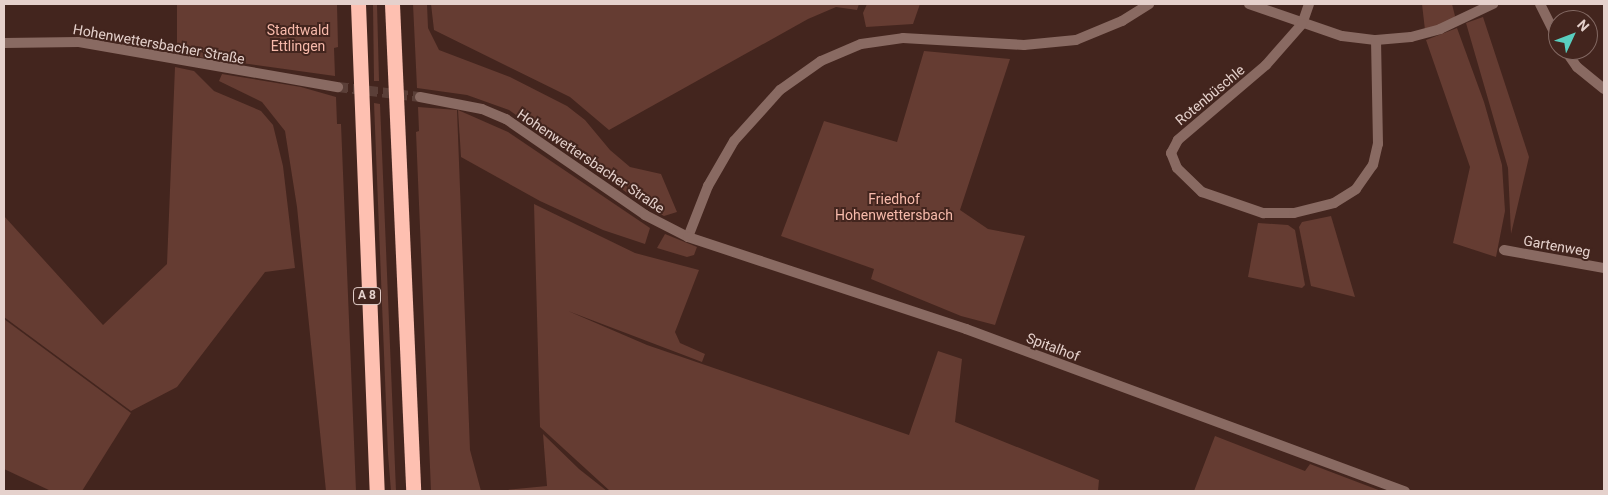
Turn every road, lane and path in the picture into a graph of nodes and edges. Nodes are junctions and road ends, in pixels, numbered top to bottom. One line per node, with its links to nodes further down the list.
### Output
1 (358, 4): 19 (highway, A 8)
2 (392, 4): 20 (highway)
3 (1149, 4): 16 (street)
4 (1249, 4): 9 (street)
5 (1309, 4): 9 (street, Rotenbüschle)
6 (1493, 4): 10 (street)
7 (1540, 4): 8 (street)
8 (1548, 20)
9 (1302, 24): 10 (street); 10 (street, Rotenbüschle)
10 (1376, 40)
11 (4, 43): 13 (street, Hohenwettersbacher Straße)
12 (1572, 60): 14 (street)
13 (338, 87)
14 (1604, 89)
15 (420, 97): 16 (street, Hohenwettersbacher Straße)
16 (688, 237): 21 (street, Spitalhof)
17 (1504, 250): 18 (street, Gartenweg)
18 (1604, 268)
19 (377, 491)
20 (413, 491)
21 (1405, 491)

